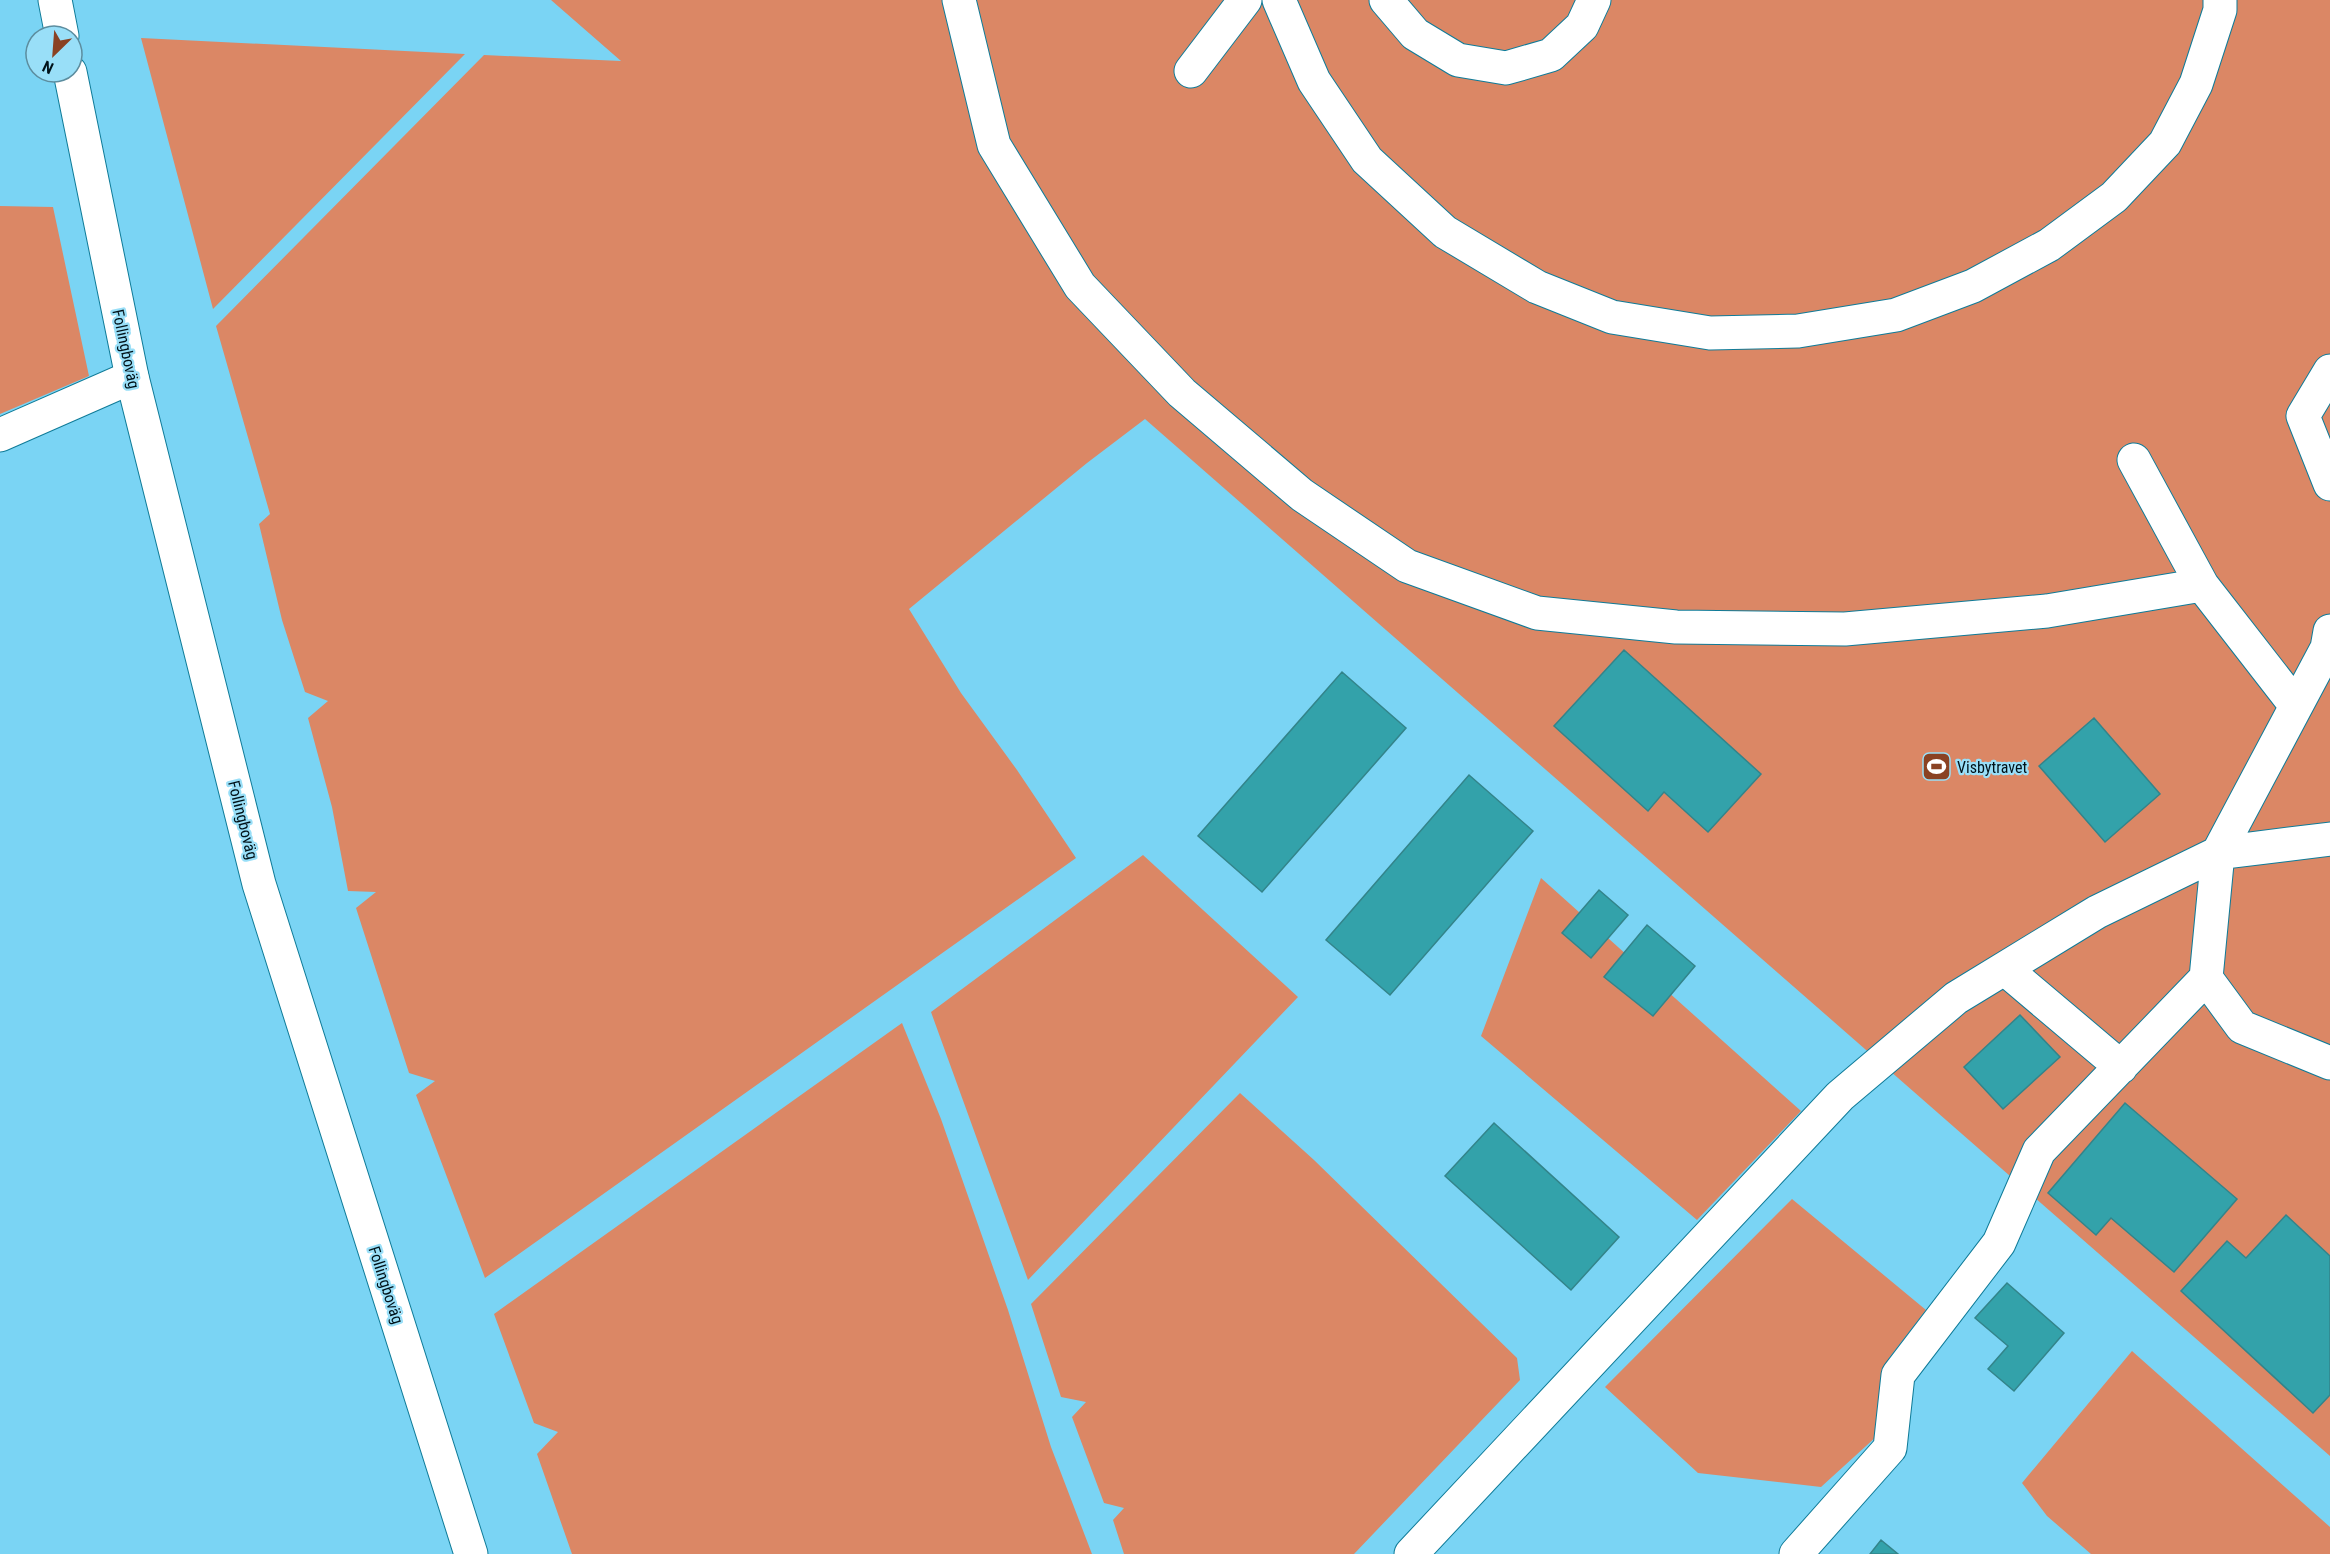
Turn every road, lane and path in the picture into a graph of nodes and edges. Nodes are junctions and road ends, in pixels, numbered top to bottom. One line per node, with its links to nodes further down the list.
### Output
1 (55, 0): 8 (main road)
2 (959, 0): 16 (main road)
3 (1245, 0): 9 (main road)
4 (1280, 0): 7 (main road)
5 (1386, 0): 6 (main road)
6 (1594, 0)
7 (2220, 0)
8 (60, 24)
9 (1191, 71)
10 (72, 84): 12 (main road, Follingboväg)
11 (2330, 371): 15 (main road)
12 (132, 377): 13 (main road); 25 (main road, Follingboväg)
13 (0, 435)
14 (2134, 460): 16 (main road)
15 (2330, 484)
16 (2202, 585): 18 (main road)
17 (2329, 644): 18 (main road)
18 (2296, 706): 20 (main road)
19 (2330, 839): 20 (main road)
20 (2218, 853): 21 (main road); 22 (main road)
21 (2005, 969): 24 (main road); 26 (main road)
22 (2206, 978): 23 (main road); 24 (main road)
23 (2330, 1063)
24 (2121, 1067): 27 (main road)
25 (471, 1554)
26 (1411, 1554)
27 (1796, 1554)

